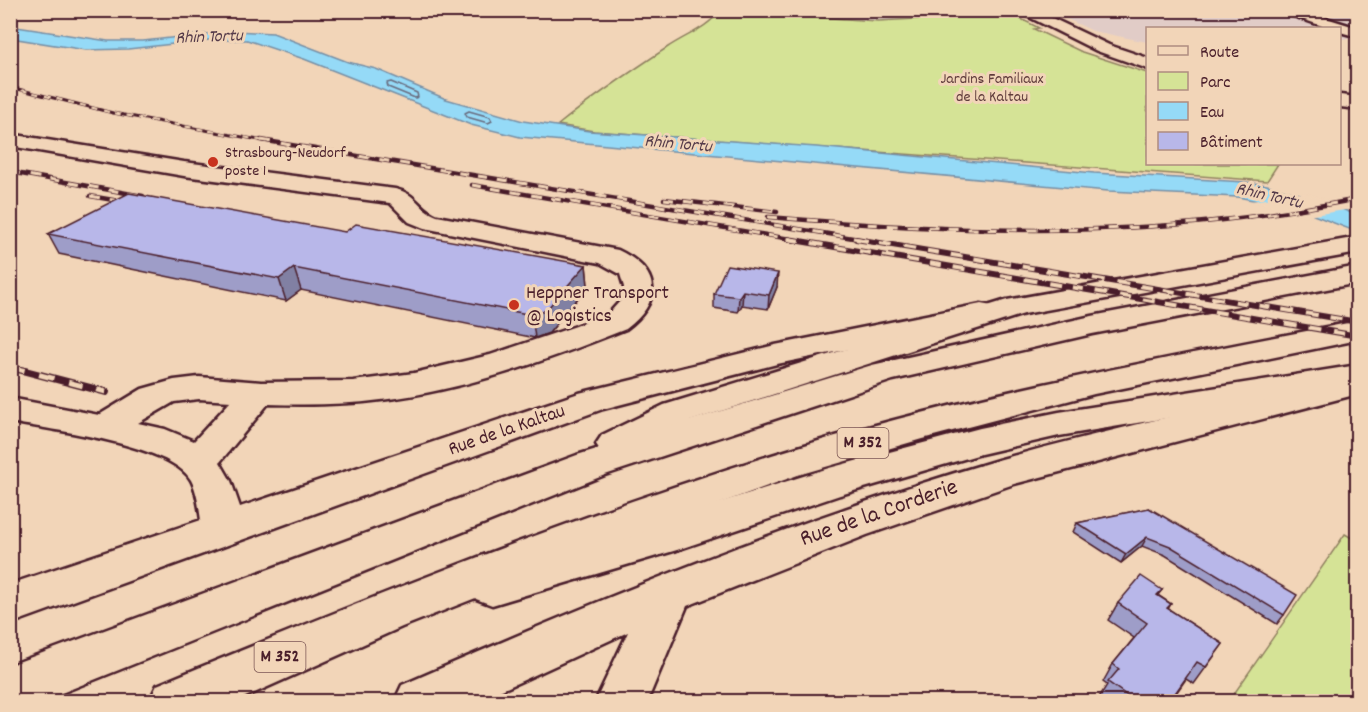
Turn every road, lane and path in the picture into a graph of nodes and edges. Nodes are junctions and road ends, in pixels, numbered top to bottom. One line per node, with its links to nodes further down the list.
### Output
1 (1022, 10): 3 (main road)
2 (1283, 10): 4 (main road)
3 (1046, 22): 7 (main road); 8 (main road)
4 (1338, 27)
5 (1341, 28): 6 (main road)
6 (1358, 33)
7 (1146, 47)
8 (1146, 63)
9 (1341, 101): 10 (main road)
10 (1358, 104)
11 (10, 140): 19 (main road)
12 (1358, 245): 14 (main road)
13 (1358, 274): 16 (main road)
14 (1018, 306): 22 (main road); 23 (main road, Rue de la Kaltau)
15 (1358, 330): 26 (main road, M 352)
16 (884, 372): 22 (main road); 28 (main road)
17 (1358, 375): 26 (main road)
18 (1358, 383): 24 (main road, Rue de la Corderie)
19 (258, 393): 21 (main road); 23 (main road)
20 (10, 410): 21 (main road)
21 (104, 429): 23 (main road)
22 (615, 444): 27 (main road)
23 (212, 490): 25 (main road, Rue de la Kaltau)
24 (670, 592): 30 (main road, Rue de la Corderie); 31 (main road)
25 (10, 604)
26 (385, 613): 29 (main road, M 352)
27 (10, 670)
28 (10, 689)
29 (175, 702)
30 (420, 702)
31 (621, 702)

